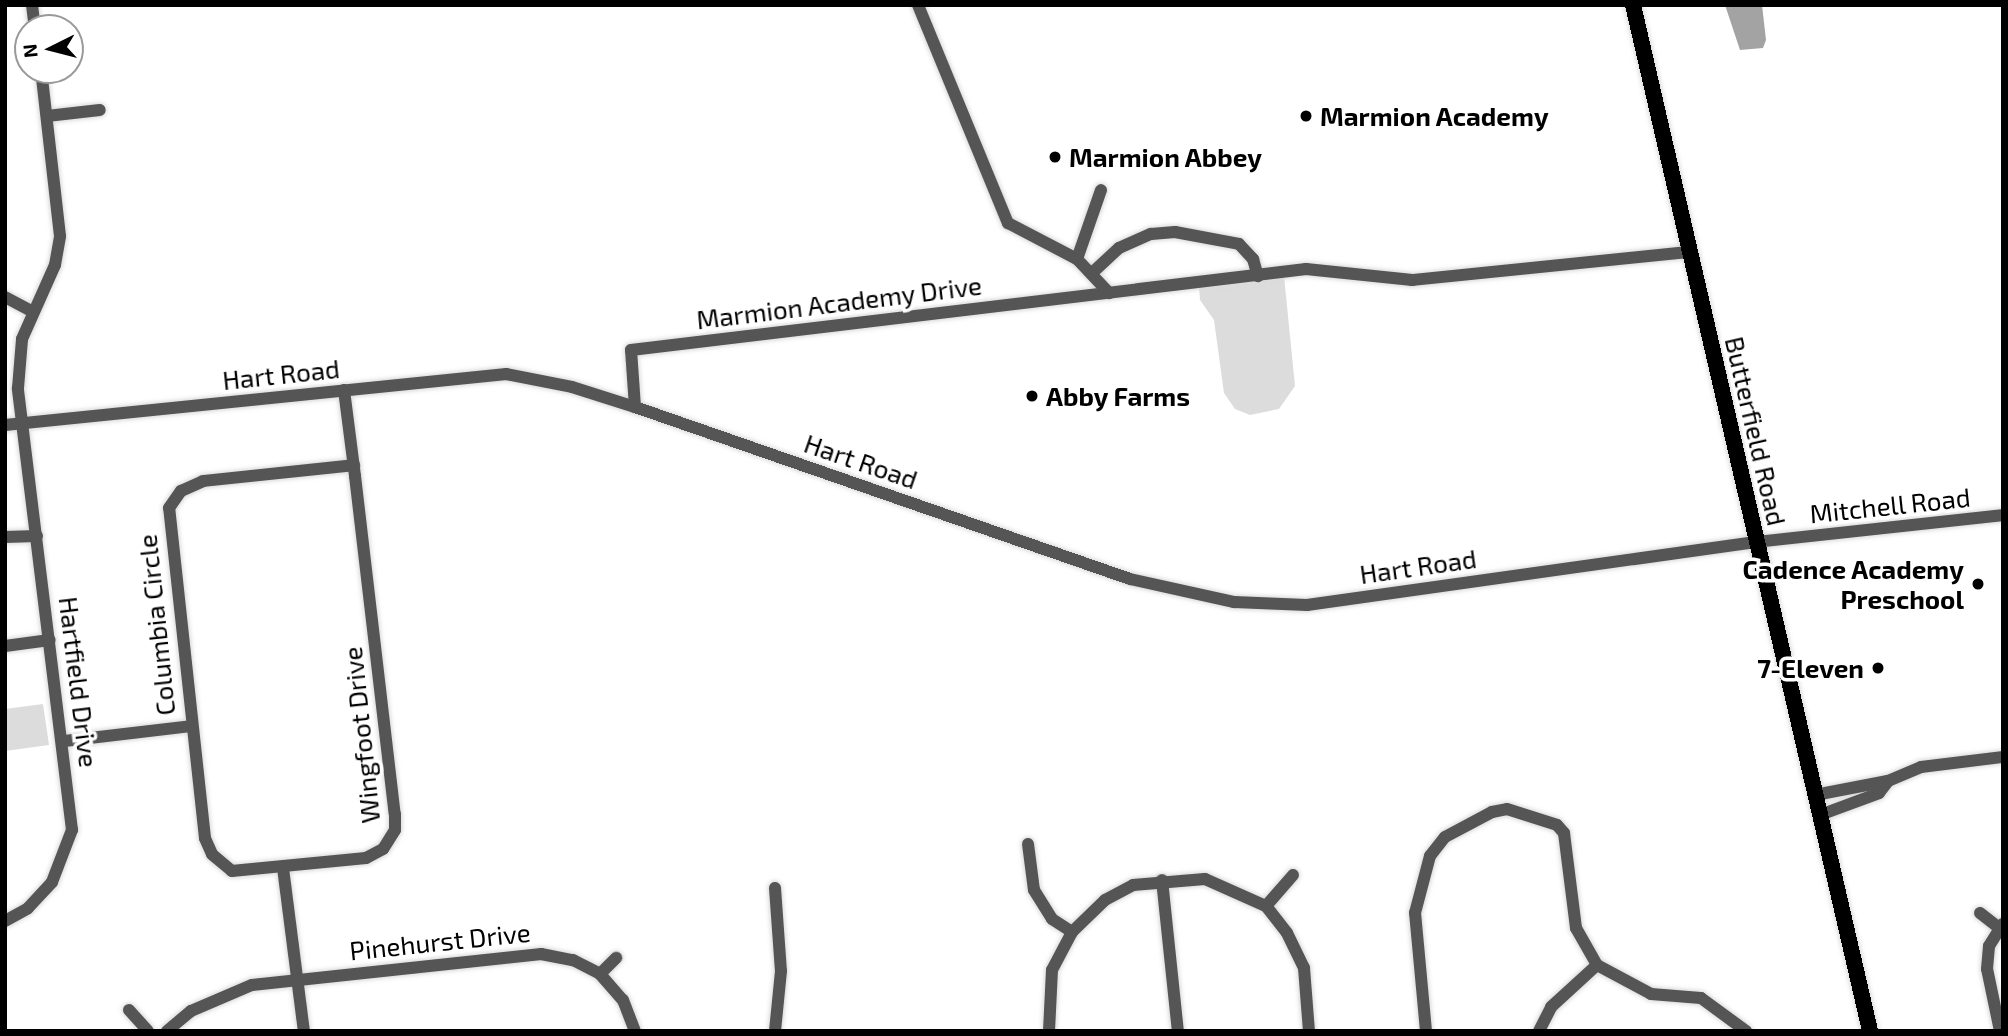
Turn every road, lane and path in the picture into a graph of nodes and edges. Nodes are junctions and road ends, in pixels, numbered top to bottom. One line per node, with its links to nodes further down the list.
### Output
1 (918, 5): 8 (street)
2 (1633, 5): 7 (main road, Butterfield Road)
3 (43, 84): 5 (street, Hartfield Drive)
4 (100, 110): 5 (street)
5 (47, 116): 13 (street, Hartfield Drive)
6 (1101, 190): 8 (street)
7 (1690, 252): 10 (street, Marmion Academy Drive); 22 (main road, Butterfield Road)
8 (1077, 260): 9 (street)
9 (1092, 274): 10 (street); 11 (street)
10 (1258, 276): 11 (street, Marmion Academy Drive)
11 (1108, 293): 15 (street, Marmion Academy Drive)
12 (5, 298): 13 (street)
13 (33, 312): 16 (street, Hartfield Drive)
14 (344, 390): 15 (street, Hart Road); 16 (street, Hart Road); 18 (street, Wingfoot Drive)
15 (635, 407): 23 (street, Hart Road)
16 (22, 423): 17 (street, Hart Road); 20 (street, Hartfield Drive)
17 (5, 425)
18 (354, 465): 26 (street, Columbia Circle); 33 (street, Wingfoot Drive)
19 (2003, 515): 22 (street, Mitchell Road)
20 (37, 536): 21 (street); 24 (street, Hartfield Drive)
21 (5, 537)
22 (1756, 542): 23 (street, Mitchell Road); 30 (main road, Butterfield Road)
23 (1698, 550)
24 (50, 640): 25 (street); 27 (street, Hartfield Drive)
25 (5, 646)
26 (191, 726): 27 (street); 33 (street, Columbia Circle)
27 (64, 741): 39 (street, Hartfield Drive)
28 (2003, 757): 29 (street)
29 (1888, 781): 30 (street); 31 (street)
30 (1815, 795): 31 (main road, Butterfield Road)
31 (1820, 816): 58 (main road, Butterfield Road)
32 (1028, 844): 41 (street)
33 (283, 868): 45 (street)
34 (1293, 875): 37 (street)
35 (1162, 880): 37 (street); 41 (street); 53 (street)
36 (775, 888): 51 (street)
37 (1266, 906): 54 (street)
38 (1980, 914): 40 (street)
39 (5, 921)
40 (2001, 926): 59 (street)
41 (1072, 932): 52 (street)
42 (616, 958): 44 (street)
43 (1597, 965): 55 (street); 56 (street); 57 (street)
44 (600, 974): 45 (street, Pinehurst Drive); 50 (street, Pinehurst Drive)
45 (297, 979): 48 (street, Pinehurst Drive); 49 (street)
46 (129, 1010): 47 (street)
47 (148, 1031)
48 (167, 1031)
49 (304, 1031)
50 (635, 1031)
51 (775, 1031)
52 (1049, 1031)
53 (1178, 1031)
54 (1309, 1031)
55 (1426, 1031)
56 (1539, 1031)
57 (1746, 1031)
58 (1870, 1031)
59 (2000, 1031)

